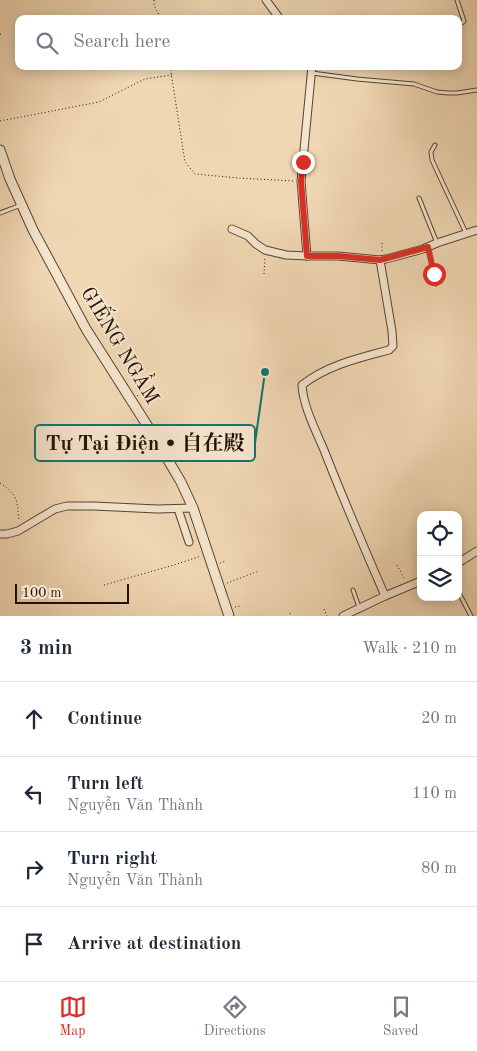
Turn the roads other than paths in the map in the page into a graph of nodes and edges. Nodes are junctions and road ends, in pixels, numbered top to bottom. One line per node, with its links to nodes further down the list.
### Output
1 (266, 0): 3 (street)
2 (457, 0): 4 (lane)
3 (277, 15)
4 (462, 15)
5 (312, 70): 6 (lane); 16 (street)
6 (477, 90)
7 (434, 145): 14 (lane)
8 (0, 150): 10 (street, GIẾNG NGẦM)
9 (419, 198): 15 (lane)
10 (22, 205): 11 (lane); 18 (street, GIẾNG NGẦM)
11 (0, 213)
12 (232, 229): 16 (street)
13 (477, 230): 14 (street)
14 (466, 233): 15 (street)
15 (437, 243): 17 (street)
16 (307, 256): 17 (street)
17 (383, 259): 26 (street)
18 (193, 508): 19 (street); 29 (street, GIẾNG NGẦM)
19 (178, 509): 20 (street); 21 (street)
20 (0, 534)
21 (188, 542)
22 (477, 551): 23 (street)
23 (462, 560)
24 (417, 583): 26 (street)
25 (353, 590): 28 (lane)
26 (386, 596): 28 (street)
27 (462, 599): 31 (lane)
28 (360, 608): 30 (street)
29 (229, 616)
30 (343, 616)
31 (471, 616)

